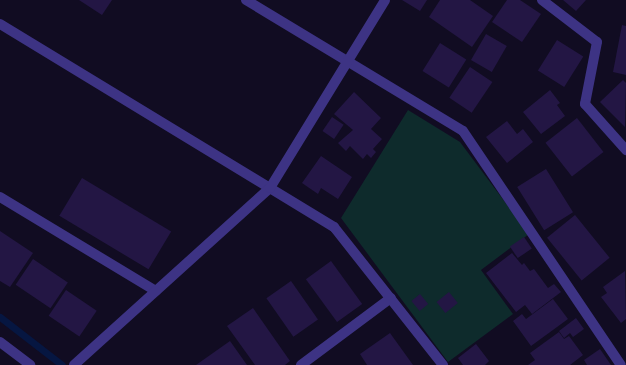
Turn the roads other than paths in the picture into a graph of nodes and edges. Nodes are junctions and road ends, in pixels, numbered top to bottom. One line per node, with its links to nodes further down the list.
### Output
1 (246, 0): 5 (street)
2 (385, 0): 5 (street)
3 (542, 0): 6 (street)
4 (0, 24): 7 (street)
5 (347, 63): 7 (street); 16 (street)
6 (626, 150)
7 (270, 188): 9 (street); 10 (street)
8 (0, 197): 9 (street)
9 (156, 291): 13 (street)
10 (391, 298): 14 (street); 15 (street)
11 (0, 342): 12 (street)
12 (30, 365)
13 (74, 365)
14 (301, 365)
15 (442, 365)
16 (620, 365)

